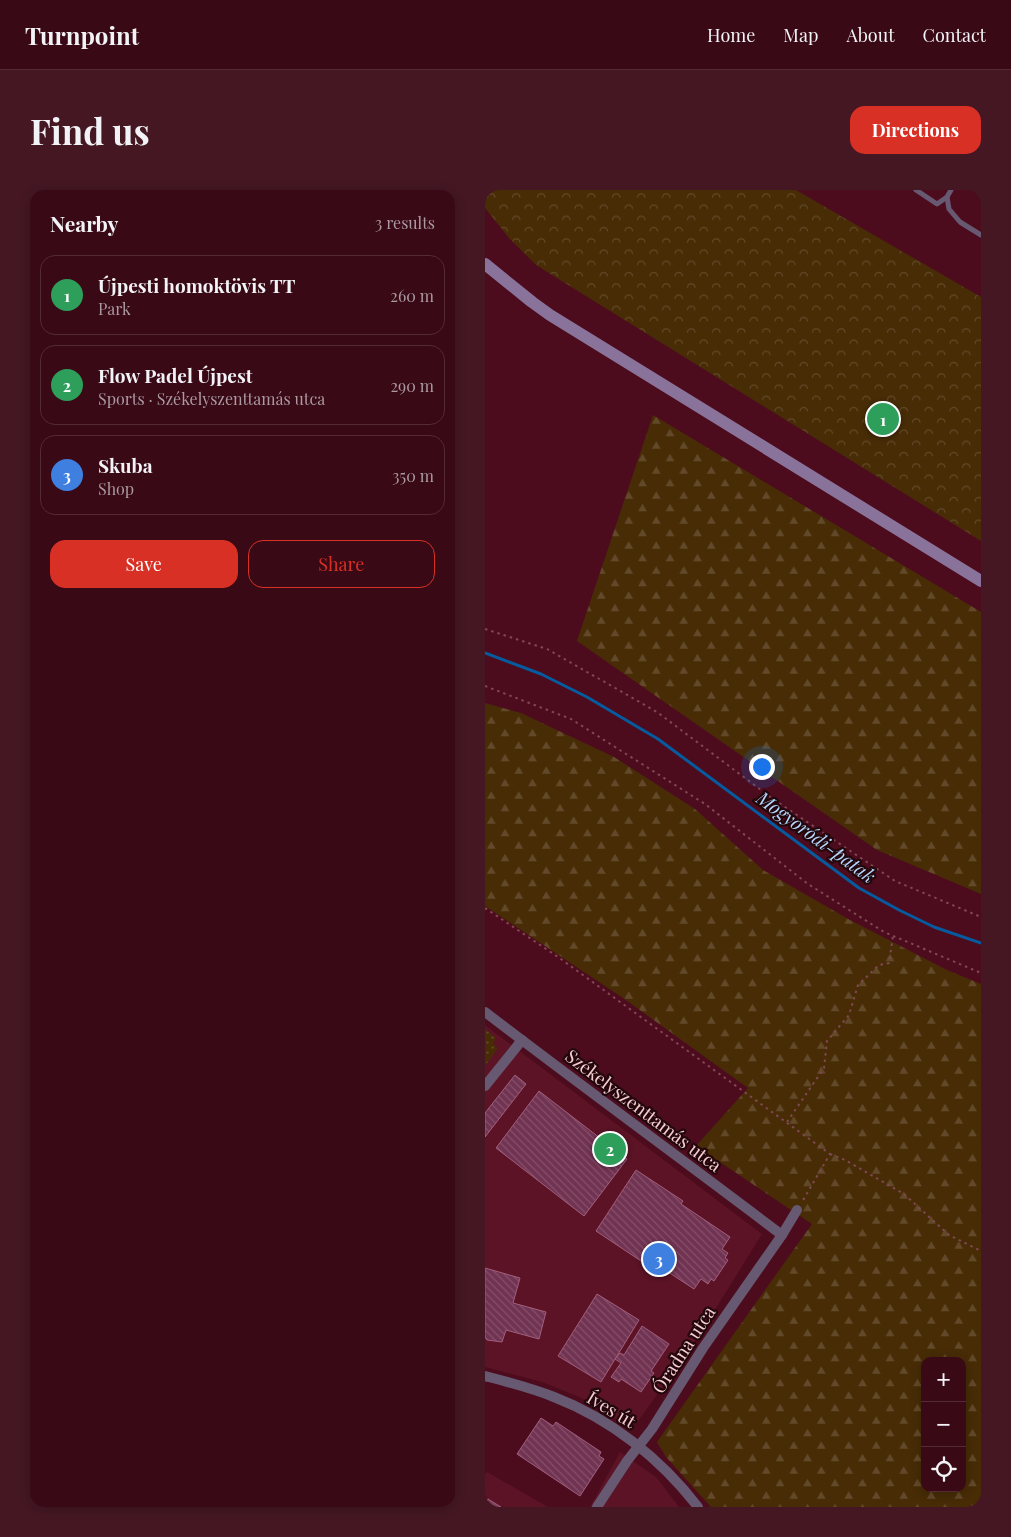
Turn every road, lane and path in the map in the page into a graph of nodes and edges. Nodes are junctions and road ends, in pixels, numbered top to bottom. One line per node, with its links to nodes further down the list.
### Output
1 (916, 190): 3 (lane)
2 (951, 190): 3 (lane)
3 (947, 197): 4 (lane)
4 (980, 233)
5 (488, 268): 6 (main road)
6 (981, 581)
7 (485, 629): 10 (path)
8 (485, 686): 11 (path)
9 (485, 908): 16 (path)
10 (981, 917)
11 (893, 936): 12 (path); 16 (path)
12 (981, 973)
13 (485, 1012): 14 (street, Székelyszenttamás utca)
14 (522, 1040): 15 (street); 19 (street, Székelyszenttamás utca)
15 (485, 1086)
16 (787, 1123): 17 (path)
17 (830, 1154): 18 (path); 20 (path)
18 (797, 1210): 19 (street, Óradna utca)
19 (782, 1235): 22 (street, Óradna utca)
20 (981, 1251)
21 (485, 1376): 22 (street, Íves út)
22 (639, 1447): 23 (street, Óradna utca); 24 (street, Íves út)
23 (597, 1507)
24 (697, 1507)

